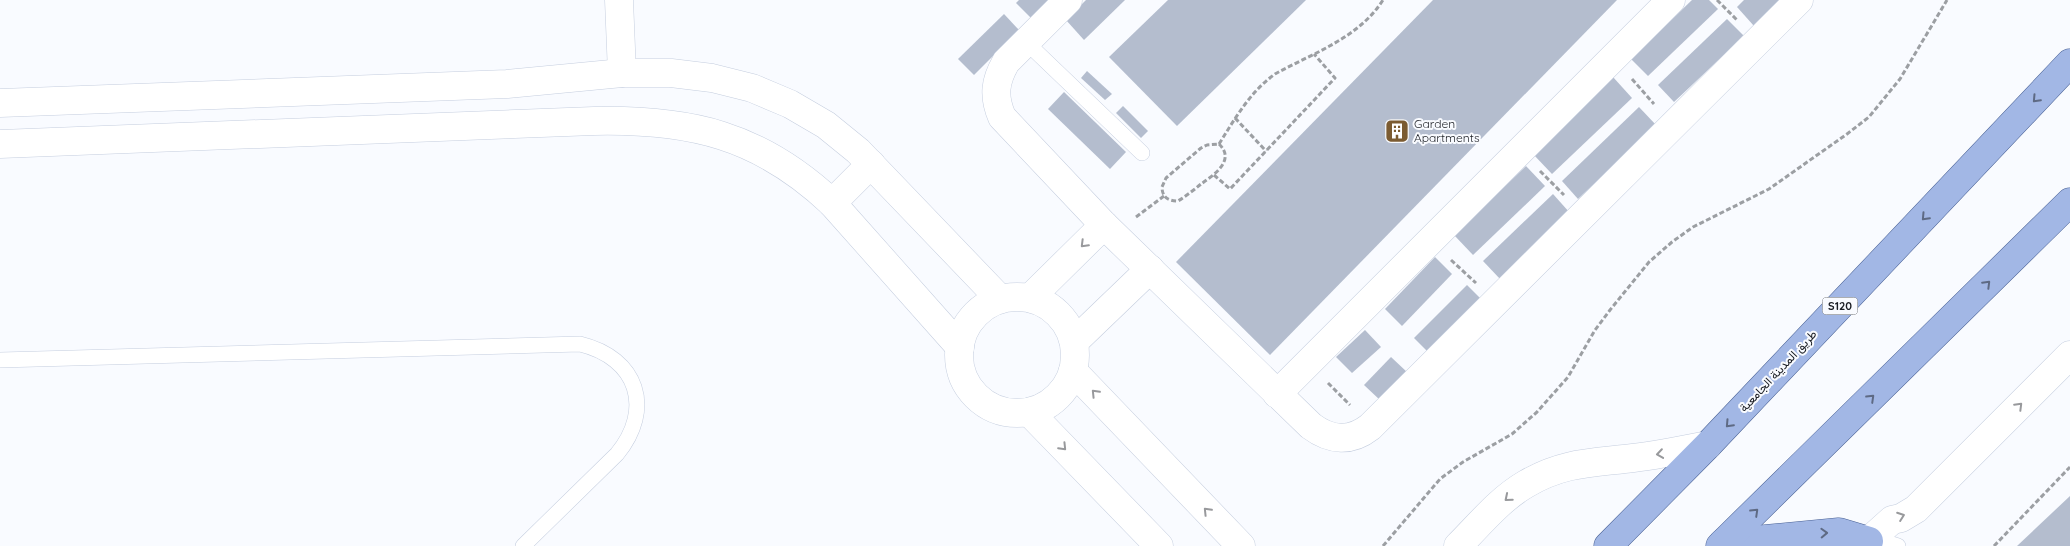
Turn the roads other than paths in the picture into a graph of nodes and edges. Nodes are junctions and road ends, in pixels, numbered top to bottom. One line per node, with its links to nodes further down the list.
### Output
1 (619, 0): 7 (street)
2 (1068, 0): 5 (street)
3 (1671, 0): 26 (street)
4 (1799, 0): 26 (street)
5 (1026, 42): 12 (lane); 17 (street)
6 (2070, 64): 28 (main road, طريق المدينة الجامعية / S120, one-way to 28)
7 (622, 73): 8 (street); 13 (street)
8 (507, 84): 9 (street); 10 (street)
9 (0, 102)
10 (509, 124): 11 (street); 15 (street)
11 (0, 144)
12 (1142, 153)
13 (870, 164): 15 (street); 20 (street)
14 (2070, 180): 16 (main road)
15 (832, 203): 22 (street)
16 (2066, 205): 30 (main road, one-way to 16)
17 (1104, 225): 18 (street); 19 (street, one-way to 19)
18 (1150, 268): 21 (street); 26 (street)
19 (1030, 298): 20 (street); 21 (street)
20 (1000, 299): 22 (street)
21 (1074, 342): 25 (street)
22 (960, 347): 27 (street)
23 (2070, 355): 29 (street, one-way to 23)
24 (0, 360): 31 (lane)
25 (1073, 371): 27 (street); 33 (street, one-way to 25)
26 (1277, 394)
27 (1029, 412): 32 (street, one-way to 32)
28 (1708, 445): 34 (street, one-way to 34); 35 (main road, طريق المدينة الجامعية / S120)
29 (1866, 543): 30 (main road, one-way to 29); 36 (lane)
30 (1722, 544)
31 (524, 546)
32 (1159, 546)
33 (1241, 546)
34 (1458, 546)
35 (1608, 546)
36 (1898, 546)

